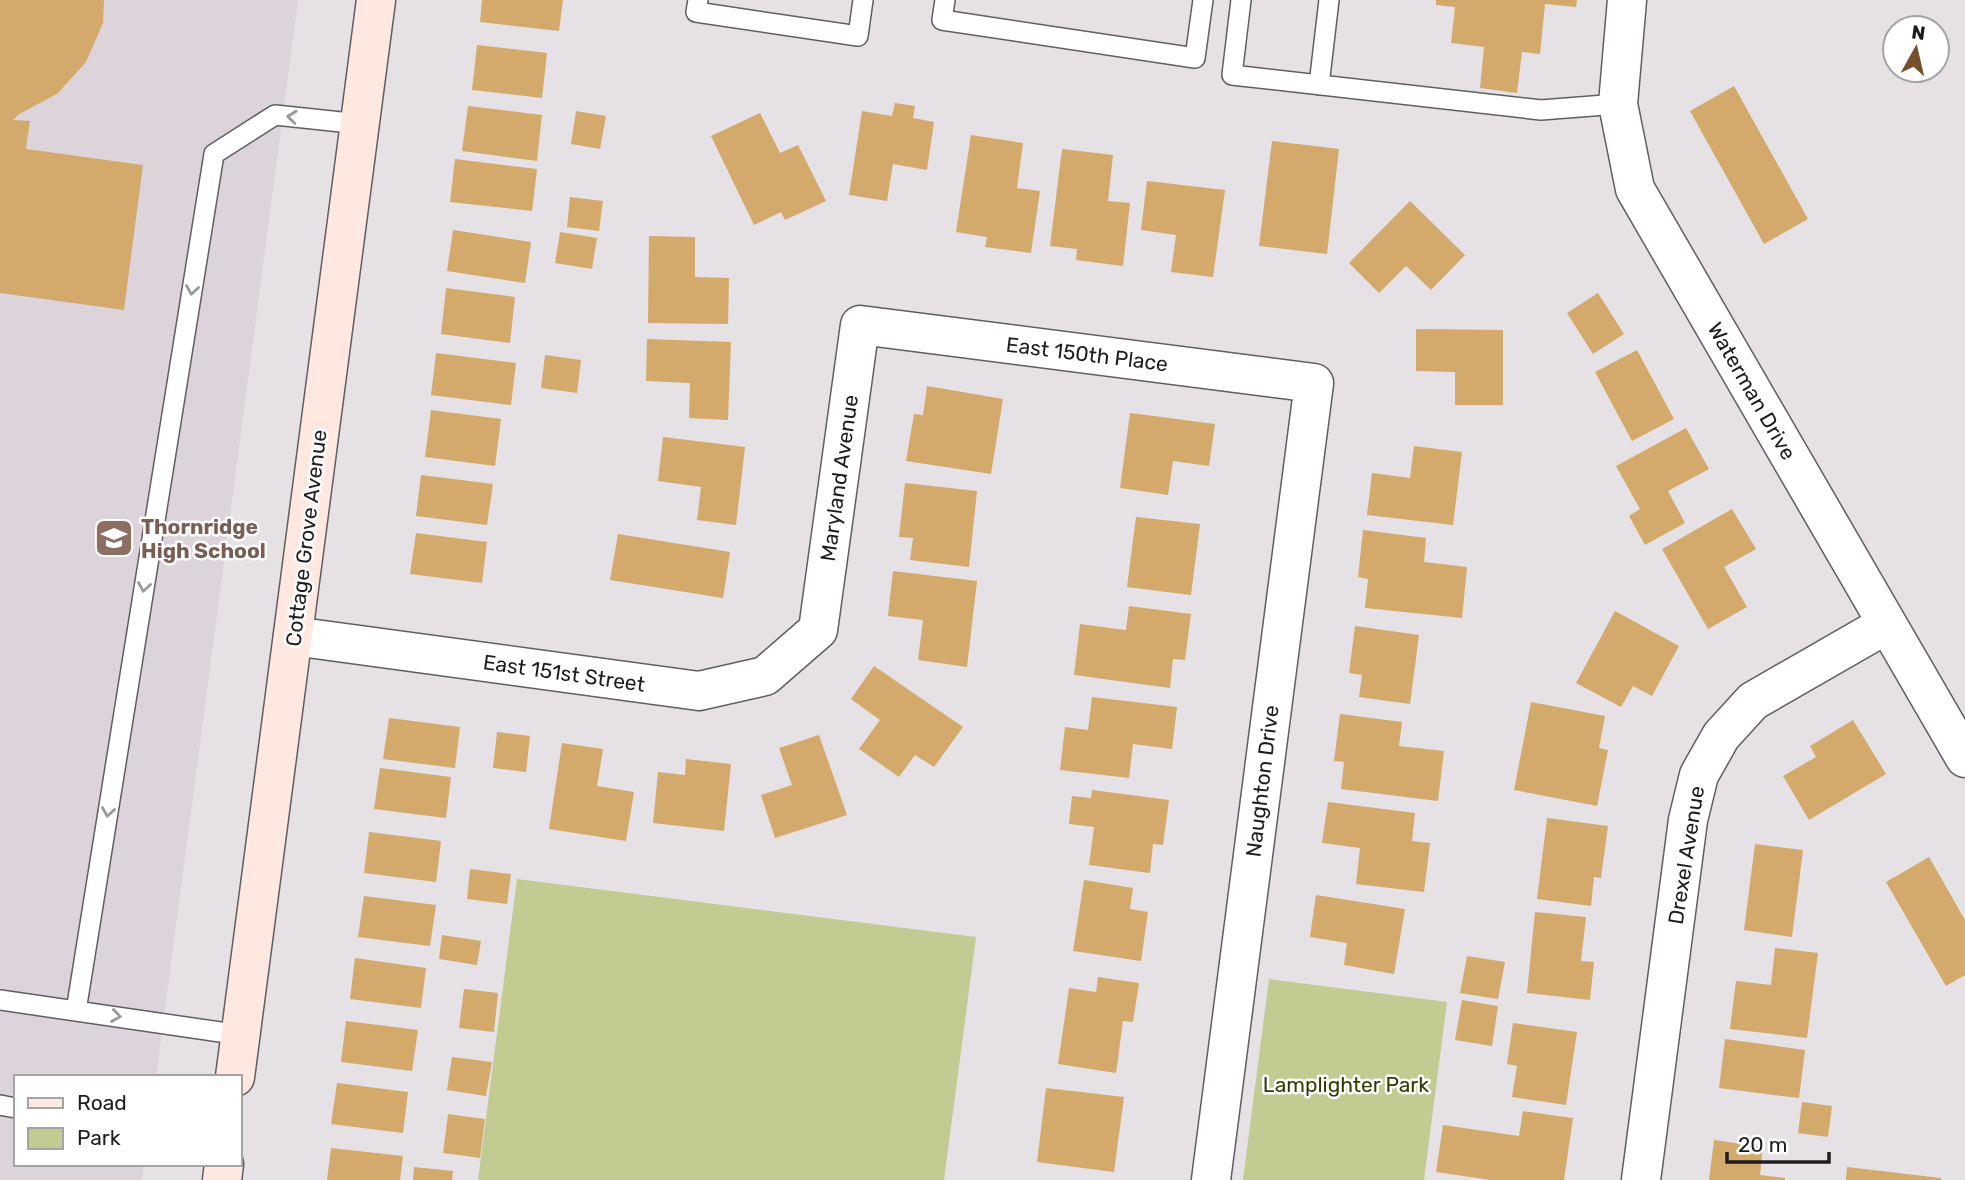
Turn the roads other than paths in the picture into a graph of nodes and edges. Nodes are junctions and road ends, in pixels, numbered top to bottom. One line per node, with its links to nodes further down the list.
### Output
1 (376, 0): 11 (main road, Cottage Grove Avenue)
2 (698, 0): 3 (lane)
3 (863, 0)
4 (945, 0): 5 (lane)
5 (1203, 0)
6 (1241, 0): 9 (lane)
7 (1329, 0): 9 (lane)
8 (1627, 0): 10 (street, Waterman Drive)
9 (1319, 85): 10 (lane)
10 (1618, 104): 14 (street, Waterman Drive)
11 (360, 124): 16 (main road, Cottage Grove Avenue); 19 (lane, one-way to 19)
12 (860, 325): 13 (street, East 150th Place); 15 (street, Maryland Avenue)
13 (1314, 383): 22 (street, Naughton Drive)
14 (1887, 624): 17 (street, Waterman Drive); 23 (street, Drexel Avenue)
15 (818, 630): 16 (street, East 151st Street)
16 (293, 636): 20 (main road, Cottage Grove Avenue)
17 (1965, 758)
18 (0, 1000): 19 (lane)
19 (76, 1011): 20 (lane, one-way to 20)
20 (241, 1035): 21 (main road, Cottage Grove Avenue)
21 (235, 1075)
22 (1211, 1180)
23 (1641, 1180)

